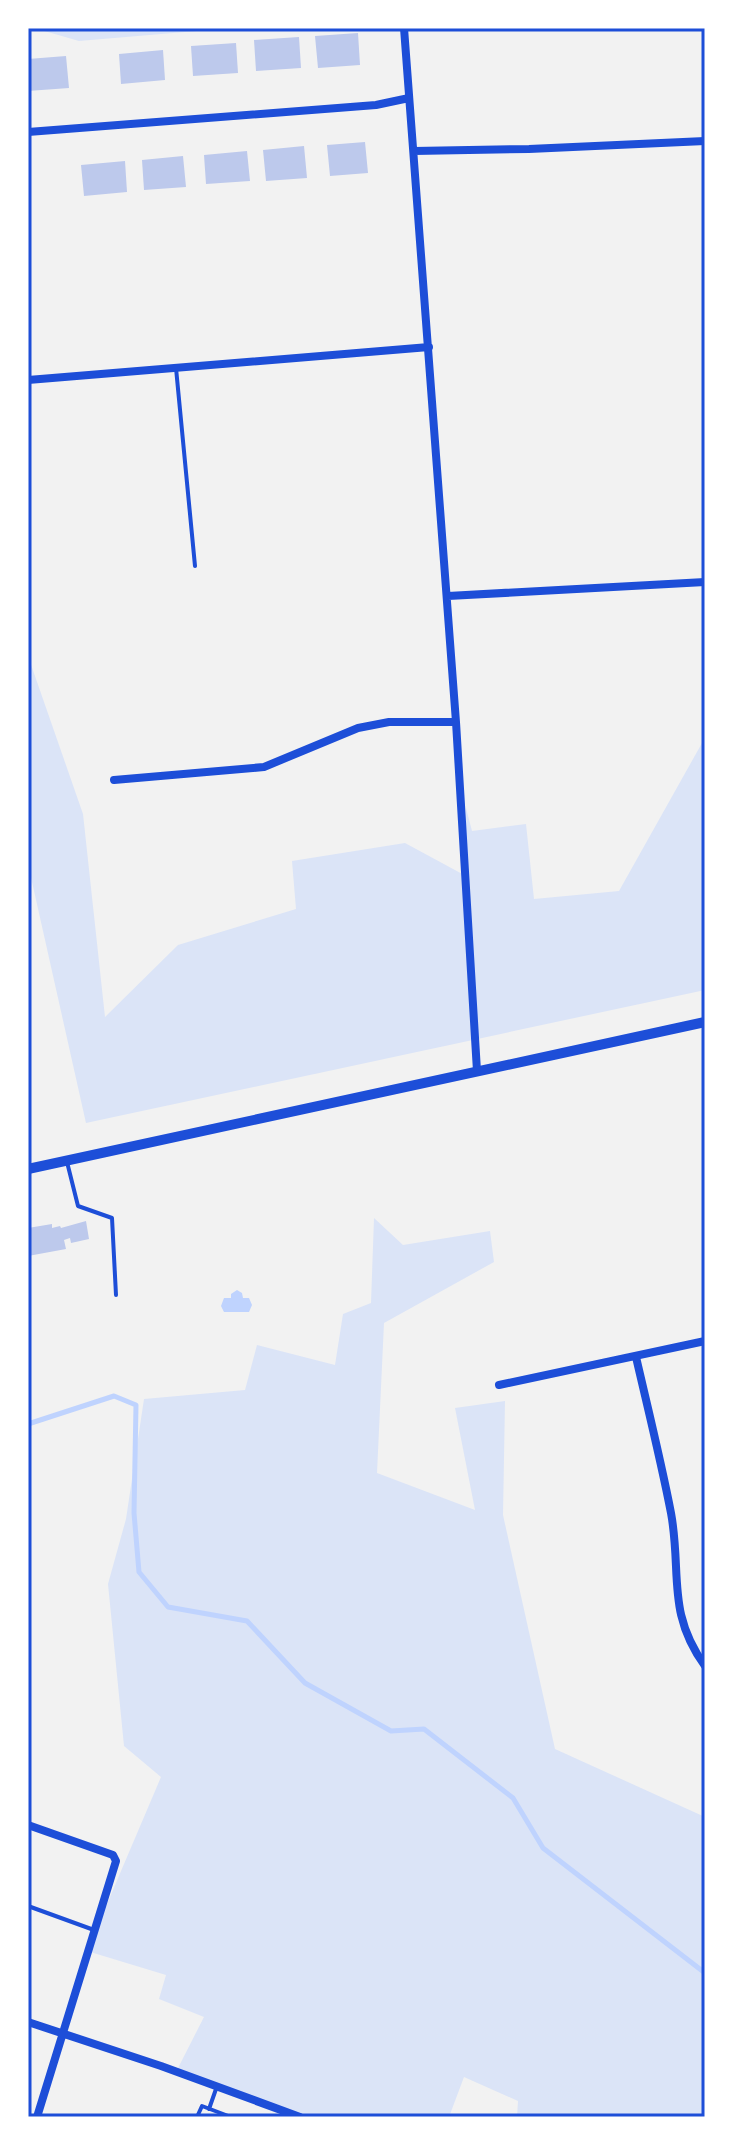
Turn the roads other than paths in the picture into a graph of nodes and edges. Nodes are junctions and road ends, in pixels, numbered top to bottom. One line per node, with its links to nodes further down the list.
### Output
1 (404, 28): 2 (street)
2 (409, 98): 3 (street); 5 (street)
3 (28, 132)
4 (705, 141): 5 (street)
5 (414, 151): 6 (street)
6 (429, 347): 7 (street); 11 (street)
7 (176, 368): 8 (street); 9 (lane)
8 (28, 380)
9 (195, 566)
10 (705, 582): 11 (street)
11 (448, 596): 12 (street)
12 (456, 722): 13 (street); 15 (street)
13 (114, 780)
14 (705, 1022): 15 (street)
15 (477, 1071): 16 (street)
16 (67, 1160): 17 (street); 18 (lane)
17 (28, 1169)
18 (116, 1295)
19 (705, 1341): 20 (street)
20 (636, 1357): 21 (street); 22 (street)
21 (499, 1385)
22 (705, 1666)
23 (28, 1825): 25 (street)
24 (28, 1906): 25 (lane)
25 (94, 1930): 27 (street)
26 (28, 2022): 27 (street)
27 (62, 2033): 28 (street); 30 (street)
28 (217, 2086): 29 (lane); 33 (street)
29 (209, 2109): 31 (lane); 32 (lane)
30 (37, 2117)
31 (197, 2117)
32 (231, 2117)
33 (300, 2117)

